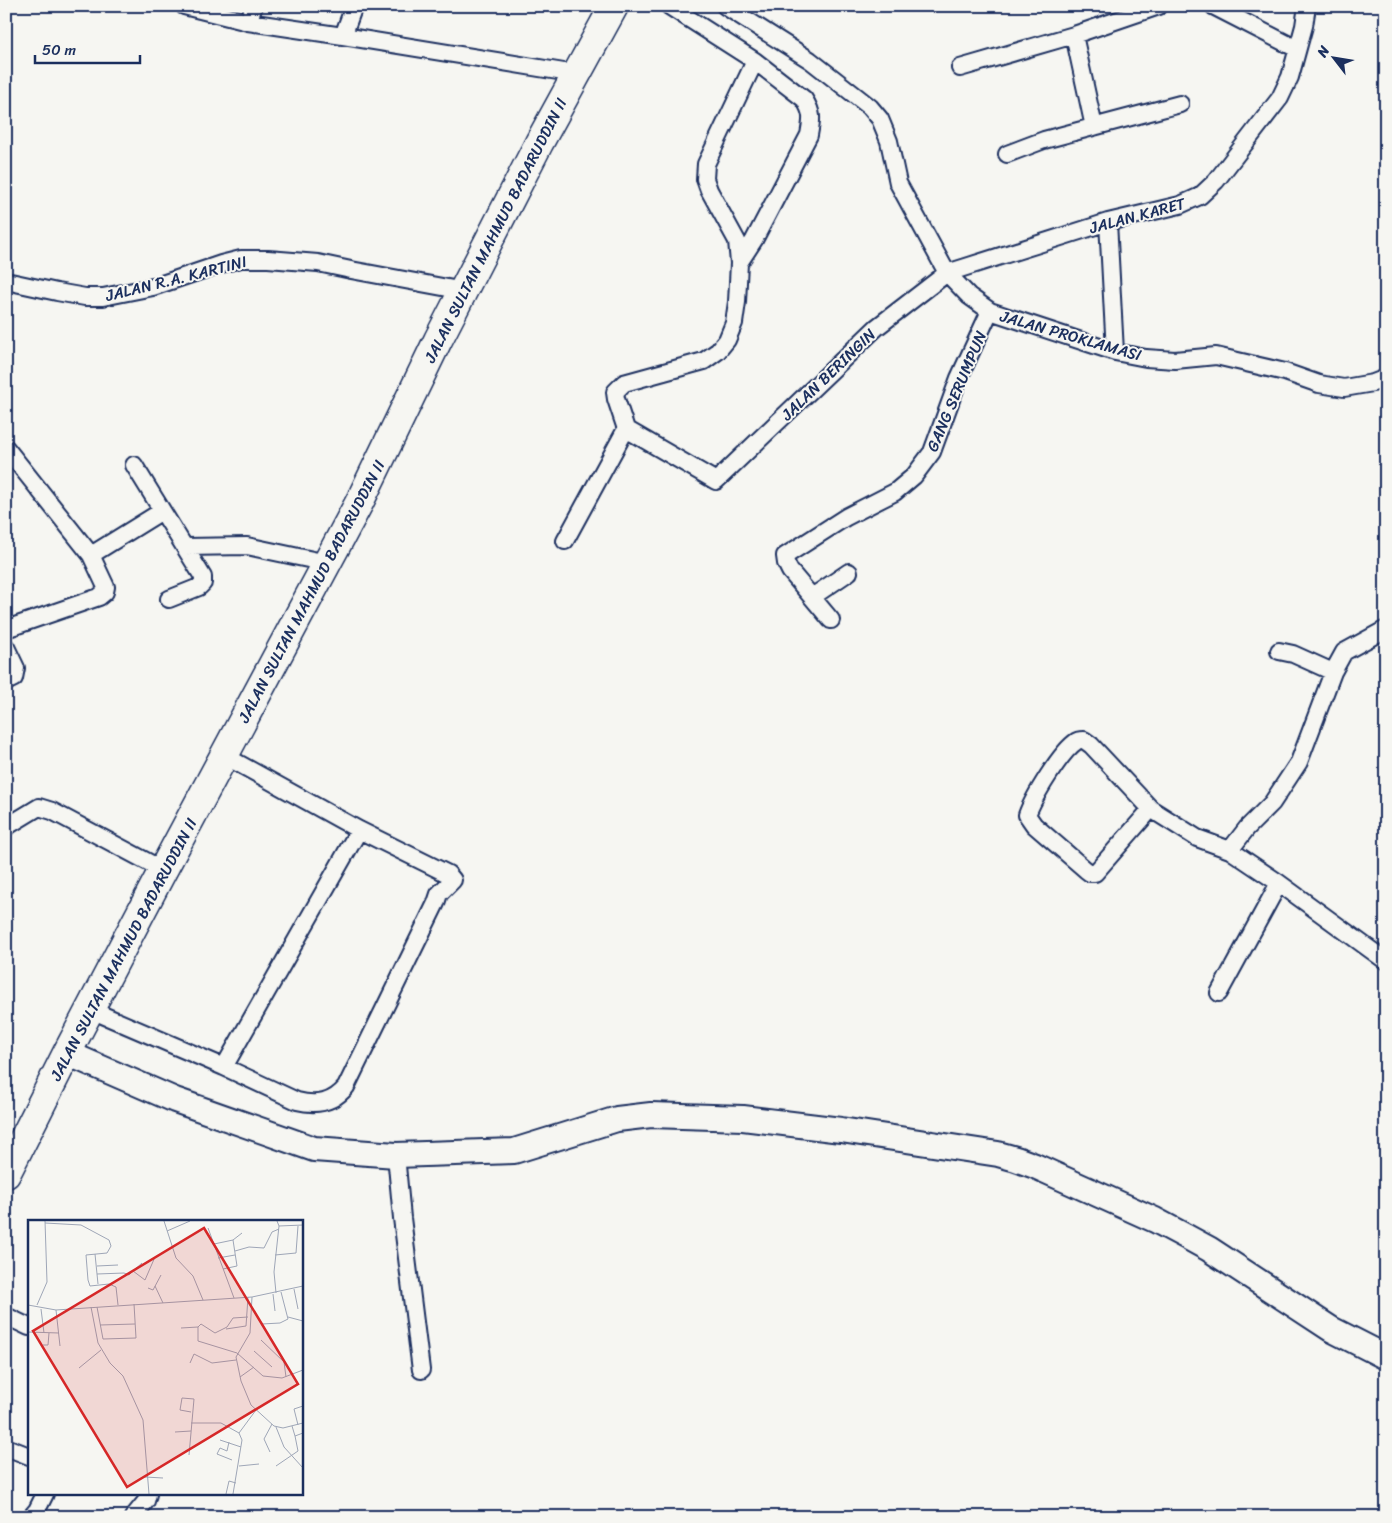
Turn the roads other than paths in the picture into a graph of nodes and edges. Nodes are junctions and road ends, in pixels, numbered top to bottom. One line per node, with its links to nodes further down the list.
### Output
1 (184, 6): 10 (street)
2 (254, 6): 10 (street)
3 (354, 6): 12 (street)
4 (614, 6): 16 (highway, JALAN SULTAN MAHMUD BADARUDDIN II)
5 (669, 6): 14 (street)
6 (725, 6): 22 (street, JALAN PROKLAMASI)
7 (1159, 6): 11 (street)
8 (1213, 6): 13 (street)
9 (1307, 6): 13 (street, JALAN KARET)
10 (248, 22): 12 (street)
11 (1074, 35): 15 (street); 18 (street)
12 (342, 36): 16 (street)
13 (1297, 49): 20 (street, JALAN KARET)
14 (755, 61): 21 (street); 21 (street)
15 (960, 68)
16 (576, 74): 24 (highway, JALAN SULTAN MAHMUD BADARUDDIN II)
17 (1180, 104): 18 (street)
18 (1094, 127): 19 (street)
19 (1007, 154)
20 (1108, 222): 22 (street, JALAN KARET); 26 (street)
21 (739, 263): 28 (street)
22 (947, 273): 25 (street, JALAN PROKLAMASI); 28 (street, JALAN BERINGIN)
23 (6, 281): 24 (street, JALAN R.A. KARTINI)
24 (464, 291): 35 (highway, JALAN SULTAN MAHMUD BADARUDDIN II)
25 (990, 311): 26 (street, JALAN PROKLAMASI); 37 (street, GANG SERUMPUN)
26 (1115, 352): 27 (street, JALAN PROKLAMASI)
27 (1386, 378)
28 (626, 429): 32 (street)
29 (6, 448): 34 (street)
30 (134, 465): 31 (street)
31 (162, 510): 33 (street); 34 (street)
32 (565, 541)
33 (185, 547): 35 (street); 38 (street)
34 (91, 555): 40 (street)
35 (328, 563): 46 (highway, JALAN SULTAN MAHMUD BADARUDDIN II)
36 (849, 572): 37 (street)
37 (812, 597): 39 (street, GANG SERUMPUN)
38 (169, 599)
39 (831, 620)
40 (6, 629)
41 (1386, 629): 44 (street)
42 (6, 647): 45 (street)
43 (1279, 651): 44 (street)
44 (1333, 672): 50 (street)
45 (6, 682)
46 (225, 756): 49 (street); 51 (highway, JALAN SULTAN MAHMUD BADARUDDIN II)
47 (1151, 809): 47 (street); 50 (street)
48 (6, 827): 51 (street)
49 (360, 830): 57 (street); 57 (street)
50 (1230, 850): 52 (street)
51 (164, 870): 55 (highway, JALAN SULTAN MAHMUD BADARUDDIN II)
52 (1279, 883): 53 (street); 54 (street)
53 (1386, 961)
54 (1219, 993)
55 (91, 1010): 56 (highway, JALAN SULTAN MAHMUD BADARUDDIN II); 57 (street)
56 (67, 1053): 58 (street); 59 (highway, JALAN SULTAN MAHMUD BADARUDDIN II)
57 (224, 1067)
58 (396, 1155): 62 (street); 63 (street)
59 (6, 1174)
60 (6, 1316): 61 (street)
61 (28, 1327)
62 (1386, 1357)
63 (421, 1370)
64 (6, 1447): 65 (street)
65 (28, 1456)
66 (44, 1496): 68 (street)
67 (147, 1496): 69 (street)
68 (31, 1517)
69 (133, 1517)

